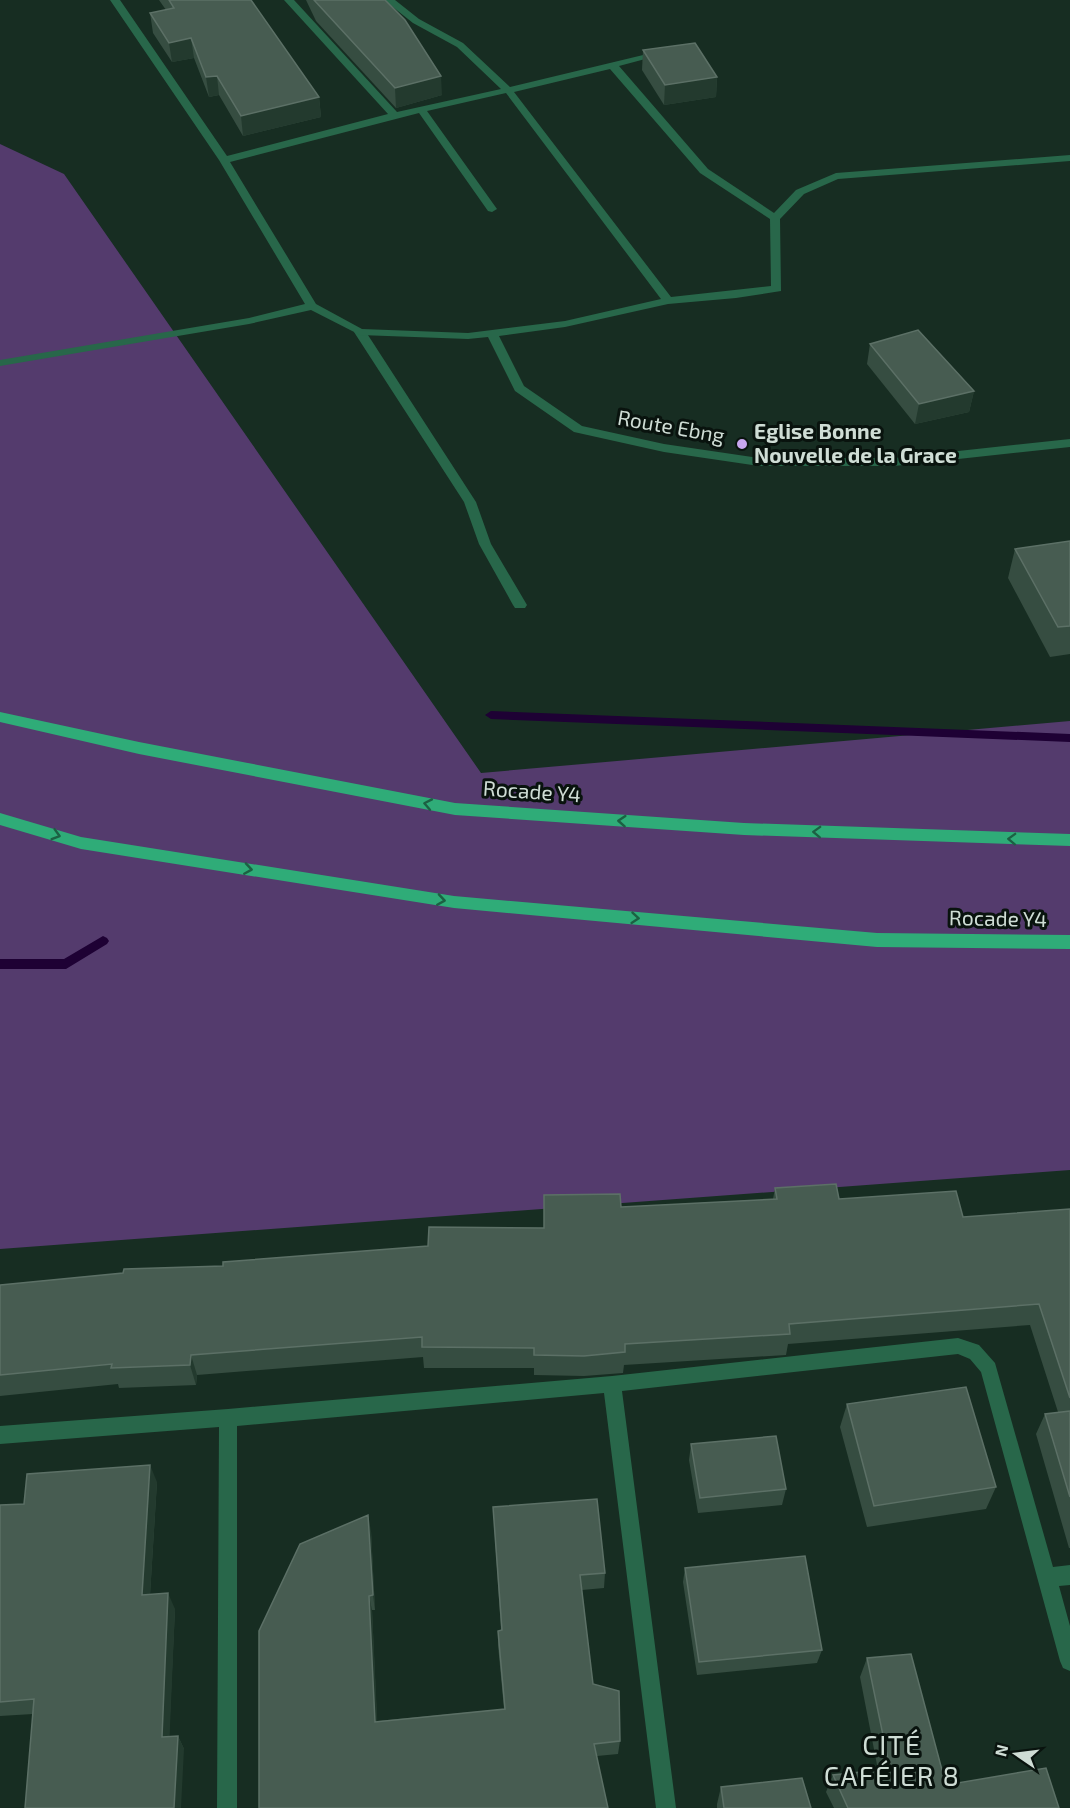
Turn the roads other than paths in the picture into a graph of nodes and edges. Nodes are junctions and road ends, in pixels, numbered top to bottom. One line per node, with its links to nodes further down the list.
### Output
1 (115, 0): 10 (street)
2 (289, 0): 8 (street)
3 (389, 0): 6 (street)
4 (667, 50): 5 (street)
5 (612, 65): 6 (street); 12 (street)
6 (508, 90): 7 (street); 13 (street)
7 (421, 110): 8 (street); 11 (street)
8 (395, 116): 10 (street)
9 (1070, 158): 12 (street)
10 (224, 160): 14 (street)
11 (492, 209)
12 (775, 218): 13 (street)
13 (668, 301): 16 (street)
14 (312, 306): 15 (street); 17 (street)
15 (360, 332): 16 (street); 19 (street)
16 (492, 333): 18 (street, Route Ebng)
17 (0, 363)
18 (1070, 443)
19 (520, 605)
20 (0, 717): 22 (highway, Rocade Y4, one-way to 20)
21 (0, 819): 23 (highway, Rocade Y4, one-way to 23)
22 (1070, 840)
23 (1070, 942)
24 (612, 1384): 25 (street); 28 (street); 31 (street)
25 (228, 1418): 26 (street); 30 (street)
26 (0, 1435)
27 (1070, 1575): 28 (street)
28 (1046, 1577): 29 (street)
29 (1070, 1661)
30 (227, 1808)
31 (666, 1808)

